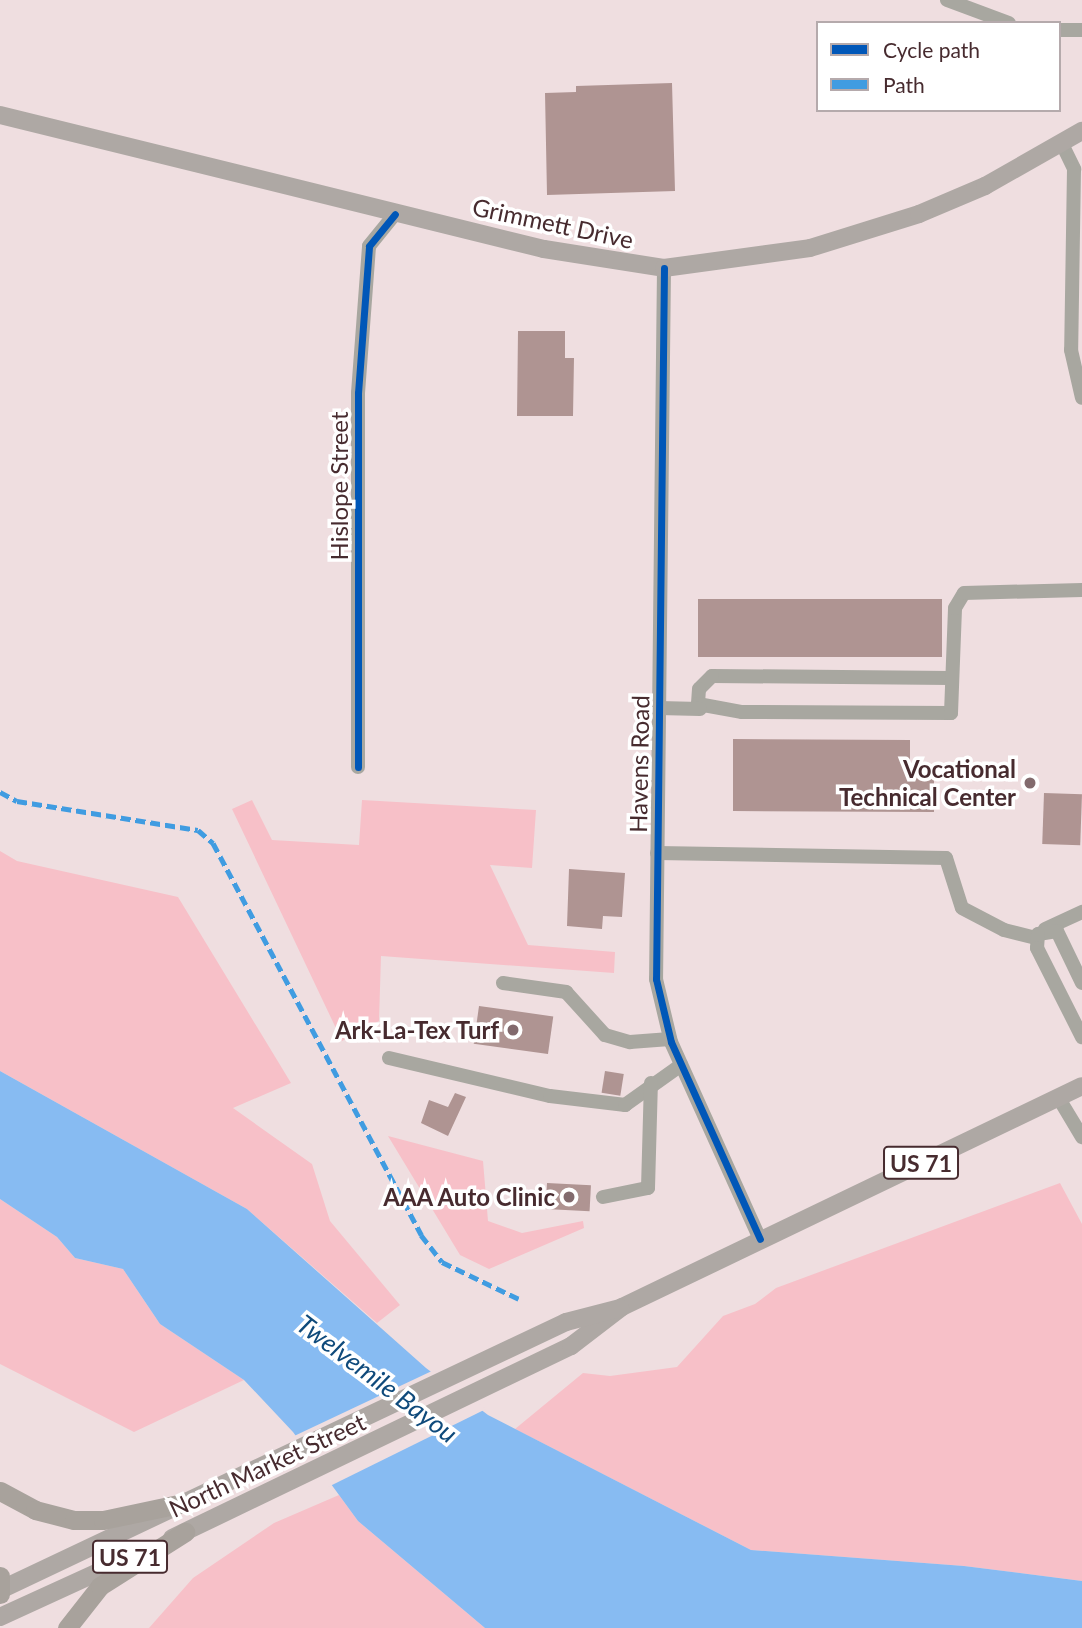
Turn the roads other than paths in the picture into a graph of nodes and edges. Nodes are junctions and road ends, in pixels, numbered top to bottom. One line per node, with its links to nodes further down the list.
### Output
1 (947, 0): 2 (street)
2 (1004, 21)
3 (1061, 30): 4 (street)
4 (1082, 30)
5 (0, 115): 8 (main road, Grimmett Drive)
6 (1082, 131): 7 (main road, Grimmett Drive)
7 (1062, 144): 9 (main road, Grimmett Drive); 10 (street)
8 (395, 214): 9 (main road, Grimmett Drive); 15 (street, Hislope Street)
9 (664, 268): 13 (street, Havens Road)
10 (1082, 398)
11 (1082, 590): 12 (street)
12 (950, 678): 14 (street); 14 (street)
13 (659, 708): 14 (street); 16 (street, Havens Road)
14 (700, 709)
15 (358, 767)
16 (657, 853): 18 (street); 26 (street, Havens Road)
17 (1082, 912): 18 (street)
18 (1040, 934): 19 (street); 20 (street)
19 (1075, 958): 20 (street); 22 (street)
20 (1051, 976): 24 (street)
21 (503, 983): 26 (street)
22 (1082, 983)
23 (1082, 989): 24 (street)
24 (1064, 1001): 25 (street)
25 (1082, 1037)
26 (670, 1039): 28 (street, Havens Road)
27 (389, 1058): 29 (street)
28 (681, 1065): 29 (street); 34 (street, Havens Road)
29 (651, 1083): 33 (street)
30 (1082, 1086): 31 (main road, North Market Street / US 71)
31 (1058, 1097): 32 (street); 34 (main road, North Market Street / US 71)
32 (1082, 1138)
33 (603, 1197)
34 (760, 1239): 35 (main road, North Market Street / US 71)
35 (622, 1307): 37 (main road, North Market Street / US 71); 38 (main road, North Market Street / US 71)
36 (0, 1491): 37 (highway)
37 (179, 1504): 40 (main road, North Market Street / US 71)
38 (185, 1532): 41 (main road, North Market Street / US 71); 42 (highway)
39 (0, 1576): 40 (highway)
40 (0, 1591)
41 (0, 1617)
42 (67, 1628)

